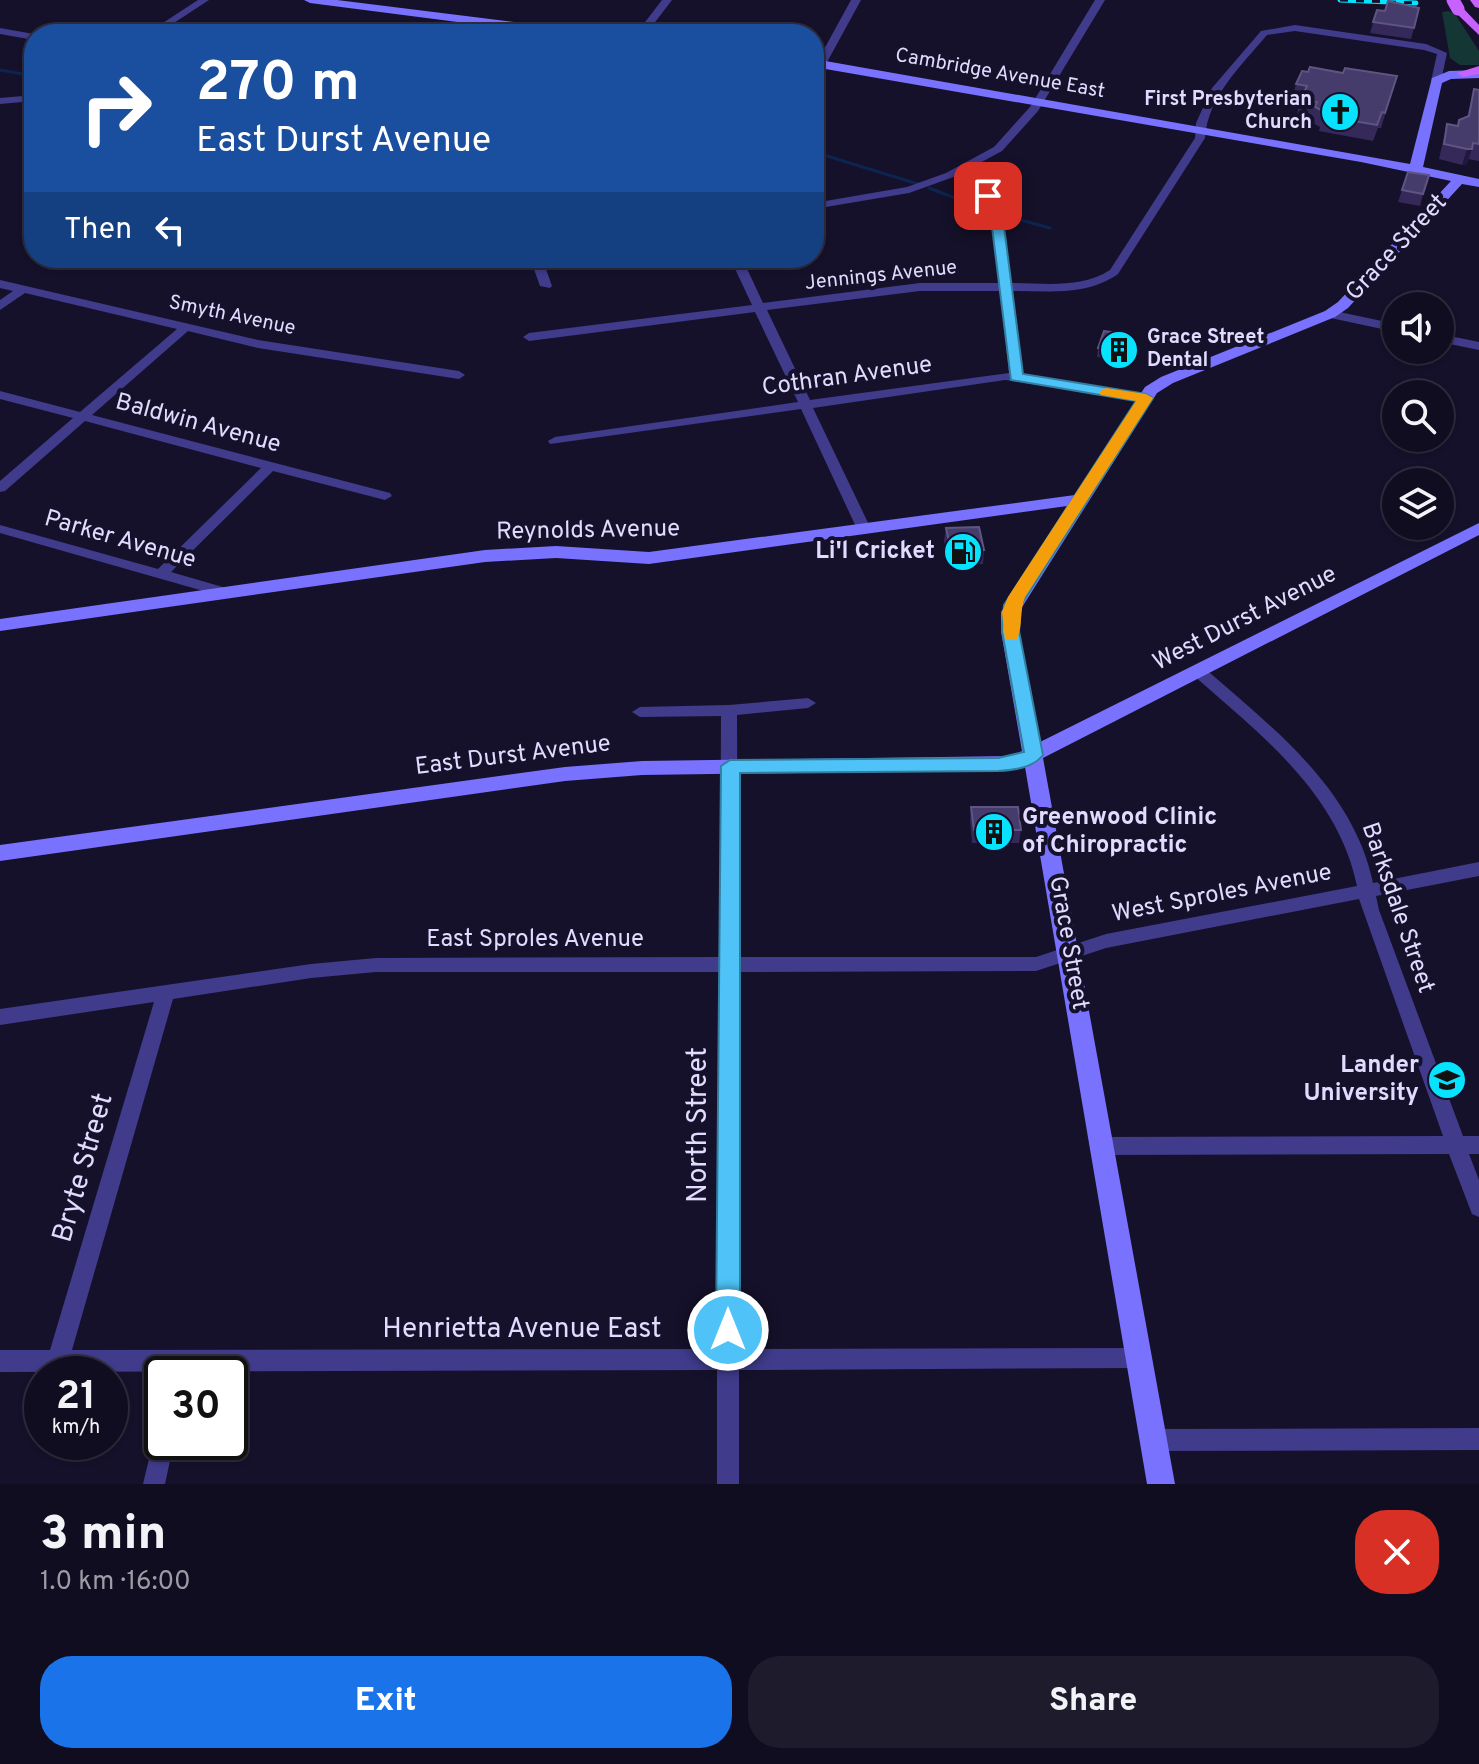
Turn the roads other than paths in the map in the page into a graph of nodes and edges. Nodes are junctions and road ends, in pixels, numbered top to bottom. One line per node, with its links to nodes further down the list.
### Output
1 (204, 0): 9 (street)
2 (310, 0): 10 (street)
3 (667, 0): 11 (street)
4 (856, 0): 15 (street)
5 (1100, 0): 21 (street)
6 (1476, 0): 8 (main road)
7 (1456, 4): 13 (main road)
8 (1479, 5)
9 (167, 24)
10 (499, 24)
11 (649, 24)
12 (0, 31): 14 (street)
13 (1479, 32)
14 (24, 35)
15 (824, 53)
16 (824, 64): 21 (street, Cambridge Avenue East)
17 (1479, 72): 18 (street)
18 (1436, 81): 22 (street, Jennings Avenue); 23 (street)
19 (24, 99): 20 (street)
20 (0, 101)
21 (1038, 101): 22 (street, Cambridge Avenue East); 24 (street)
22 (1201, 130): 23 (street, Cambridge Avenue East); 32 (street, Jennings Avenue)
23 (1416, 168): 25 (street, Cambridge Avenue East)
24 (960, 170): 27 (street); 32 (street)
25 (1459, 179): 26 (street, Cambridge Avenue East); 36 (street, Grace Street)
26 (1479, 183)
27 (824, 205)
28 (540, 268): 31 (street)
29 (741, 268): 35 (street)
30 (0, 284): 33 (street, Smyth Avenue)
31 (546, 286)
32 (1005, 286): 35 (street, Jennings Avenue); 43 (street)
33 (23, 289): 34 (street); 38 (street, Smyth Avenue)
34 (0, 306)
35 (760, 308): 39 (street, Jennings Avenue); 46 (street)
36 (1330, 314): 37 (street); 45 (street, Grace Street)
37 (1382, 325)
38 (186, 327): 42 (street, Smyth Avenue); 47 (street)
39 (529, 337)
40 (1454, 341): 41 (street)
41 (1479, 346)
42 (459, 375)
43 (1016, 377): 45 (street, Cothran Avenue); 46 (street, Cothran Avenue)
44 (0, 395): 47 (street, Baldwin Avenue)
45 (1146, 398): 52 (street, Grace Street)
46 (806, 405): 48 (street, Cothran Avenue); 55 (street)
47 (83, 417): 49 (street, Baldwin Avenue); 50 (street)
48 (555, 441)
49 (270, 466): 51 (street, Baldwin Avenue); 56 (street)
50 (0, 488)
51 (385, 496)
52 (1082, 499): 55 (street, Reynolds Avenue); 63 (street, Grace Street)
53 (1479, 528): 59 (street, West Durst Avenue)
54 (0, 529): 56 (street, Parker Avenue)
55 (864, 529): 57 (street, Reynolds Avenue)
56 (161, 574): 57 (street, Parker Avenue)
57 (228, 593): 58 (street, Reynolds Avenue)
58 (0, 625)
59 (1198, 671): 63 (street, West Durst Avenue); 67 (street, Barksdale Street)
60 (808, 703): 61 (street)
61 (729, 710): 62 (street); 64 (street, North Street)
62 (640, 712)
63 (1034, 755): 64 (street, East Durst Avenue); 68 (street, Grace Street)
64 (730, 766): 65 (street, East Durst Avenue); 69 (street, North Street)
65 (0, 853)
66 (1479, 869): 67 (street, West Sproles Avenue)
67 (1367, 890): 68 (street, West Sproles Avenue); 72 (street, Barksdale Street)
68 (1069, 951): 69 (street, East Sproles Avenue); 74 (street, Grace Street)
69 (728, 965): 70 (street, East Sproles Avenue); 78 (street, North Street)
70 (166, 992): 71 (street, East Sproles Avenue); 76 (street, Bryte Street)
71 (0, 1017)
72 (1457, 1145): 73 (street); 74 (street); 75 (street, Barksdale Street)
73 (1479, 1145)
74 (1103, 1146): 77 (street, Grace Street)
75 (1479, 1208)
76 (59, 1356)
77 (1141, 1358): 78 (street, Henrietta Avenue East); 83 (street, Grace Street)
78 (728, 1360): 81 (street, Henrietta Avenue East); 86 (street, North Street)
79 (0, 1361): 80 (street, Henrietta Avenue East)
80 (24, 1361)
81 (248, 1367)
82 (1479, 1439): 83 (street)
83 (1153, 1440): 87 (street, Grace Street)
84 (159, 1460): 85 (street)
85 (154, 1484)
86 (728, 1484)
87 (1161, 1484)

